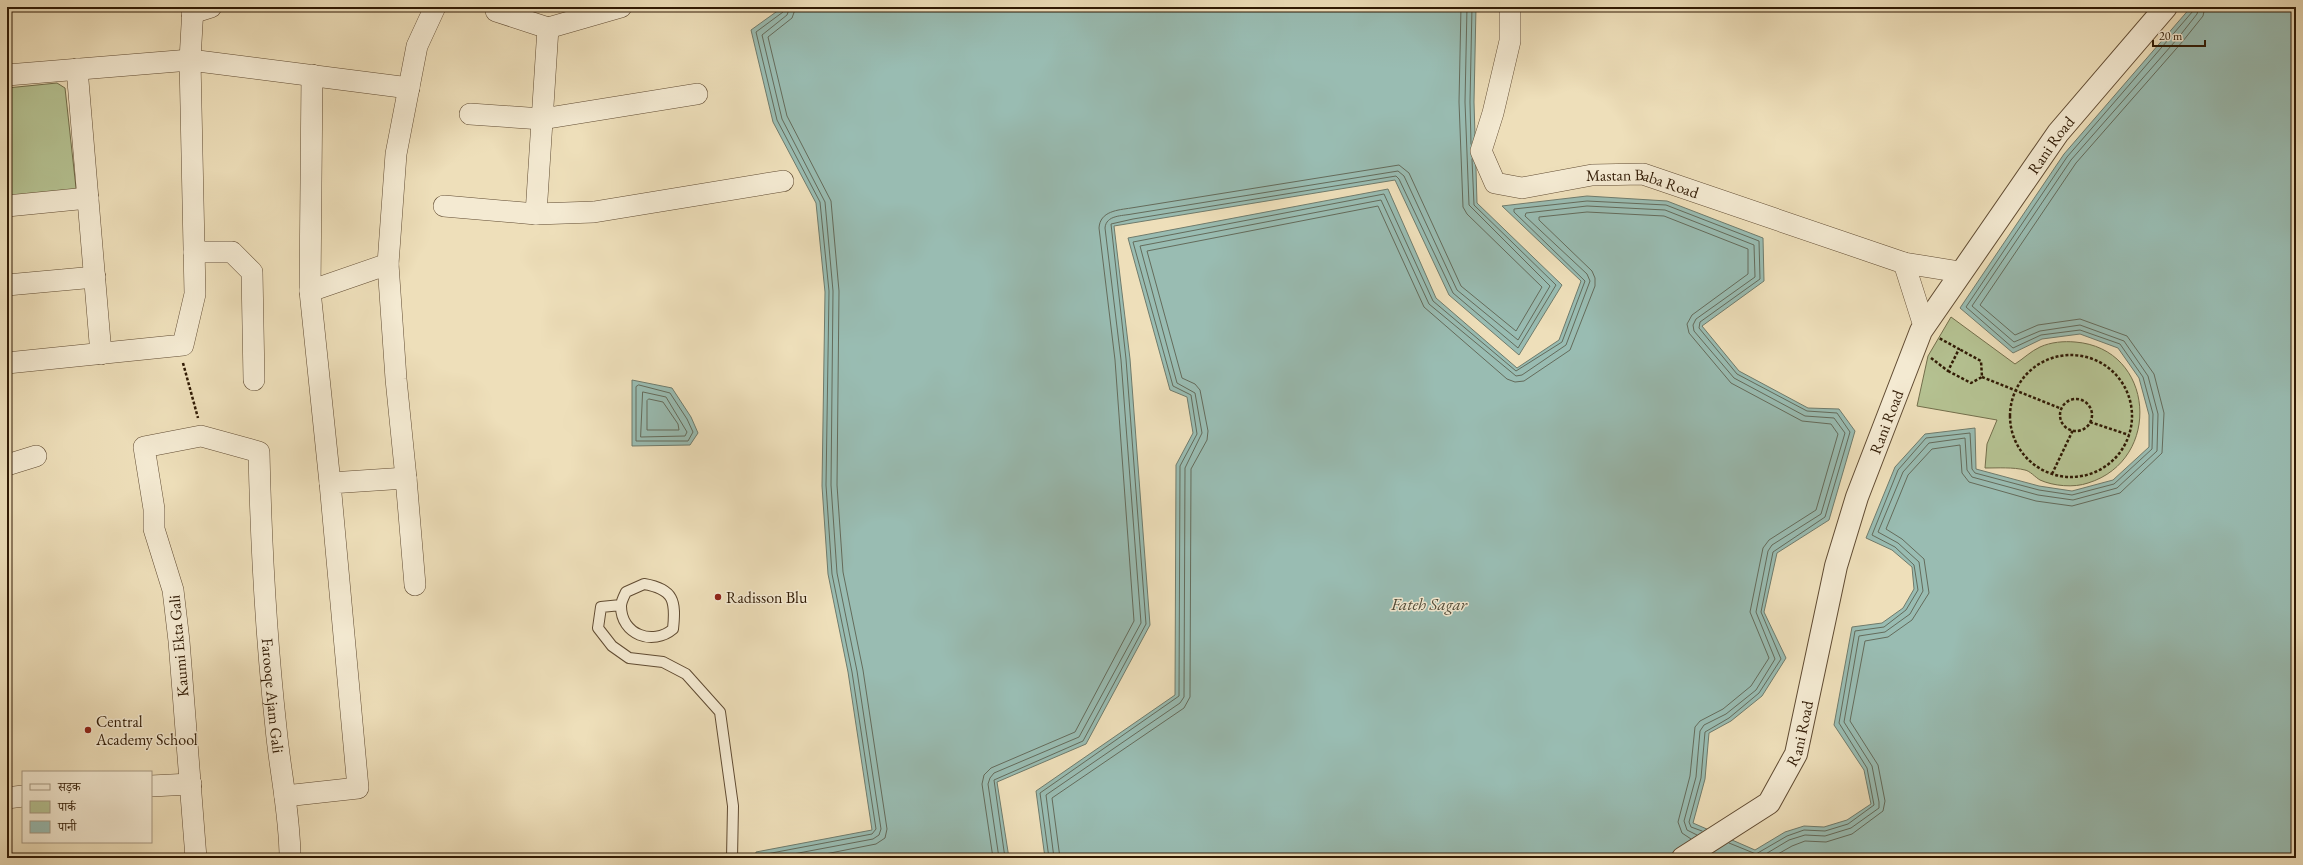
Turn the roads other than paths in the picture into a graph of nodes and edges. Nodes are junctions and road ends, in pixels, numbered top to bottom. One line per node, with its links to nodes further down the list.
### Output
1 (435, 7): 12 (street)
2 (620, 7): 7 (street)
3 (1510, 7): 22 (street, Mastan Baba Road)
4 (2166, 7): 24 (street, Rani Road)
5 (198, 9): 8 (street)
6 (496, 11): 7 (street)
7 (548, 28): 15 (street)
8 (190, 60): 9 (street); 11 (street); 21 (street)
9 (77, 69): 10 (street); 17 (street)
10 (7, 75)
11 (312, 75): 12 (street); 27 (street)
12 (408, 88): 23 (street)
13 (697, 94): 15 (street)
14 (470, 114): 15 (street)
15 (542, 119): 20 (street)
16 (783, 181): 20 (street)
17 (88, 198): 18 (street); 25 (street)
18 (7, 206)
19 (444, 206): 20 (street)
20 (536, 214)
21 (194, 252): 29 (street); 31 (street)
22 (1904, 263): 24 (street, Mastan Baba Road); 28 (street)
23 (388, 264): 27 (street); 35 (street)
24 (1960, 272): 28 (street, Rani Road)
25 (95, 277): 26 (street); 29 (street)
26 (7, 285)
27 (310, 291): 36 (street)
28 (1931, 332): 47 (street, Rani Road)
29 (101, 354): 30 (street)
30 (7, 363)
31 (254, 380)
32 (201, 436): 39 (street, Kaumi Ekta Gali); 42 (street, Farooqe Ajam Gali)
33 (36, 456): 34 (street)
34 (7, 465)
35 (406, 478): 36 (street); 37 (street)
36 (330, 483): 42 (street)
37 (415, 585)
38 (621, 605): 38 (lane); 46 (lane)
39 (191, 784): 40 (street); 44 (street, Kaumi Ekta Gali)
40 (152, 786)
41 (22, 796): 43 (street)
42 (285, 796): 45 (street, Farooqe Ajam Gali)
43 (7, 798)
44 (196, 858)
45 (290, 858)
46 (732, 858)
47 (1683, 858)

